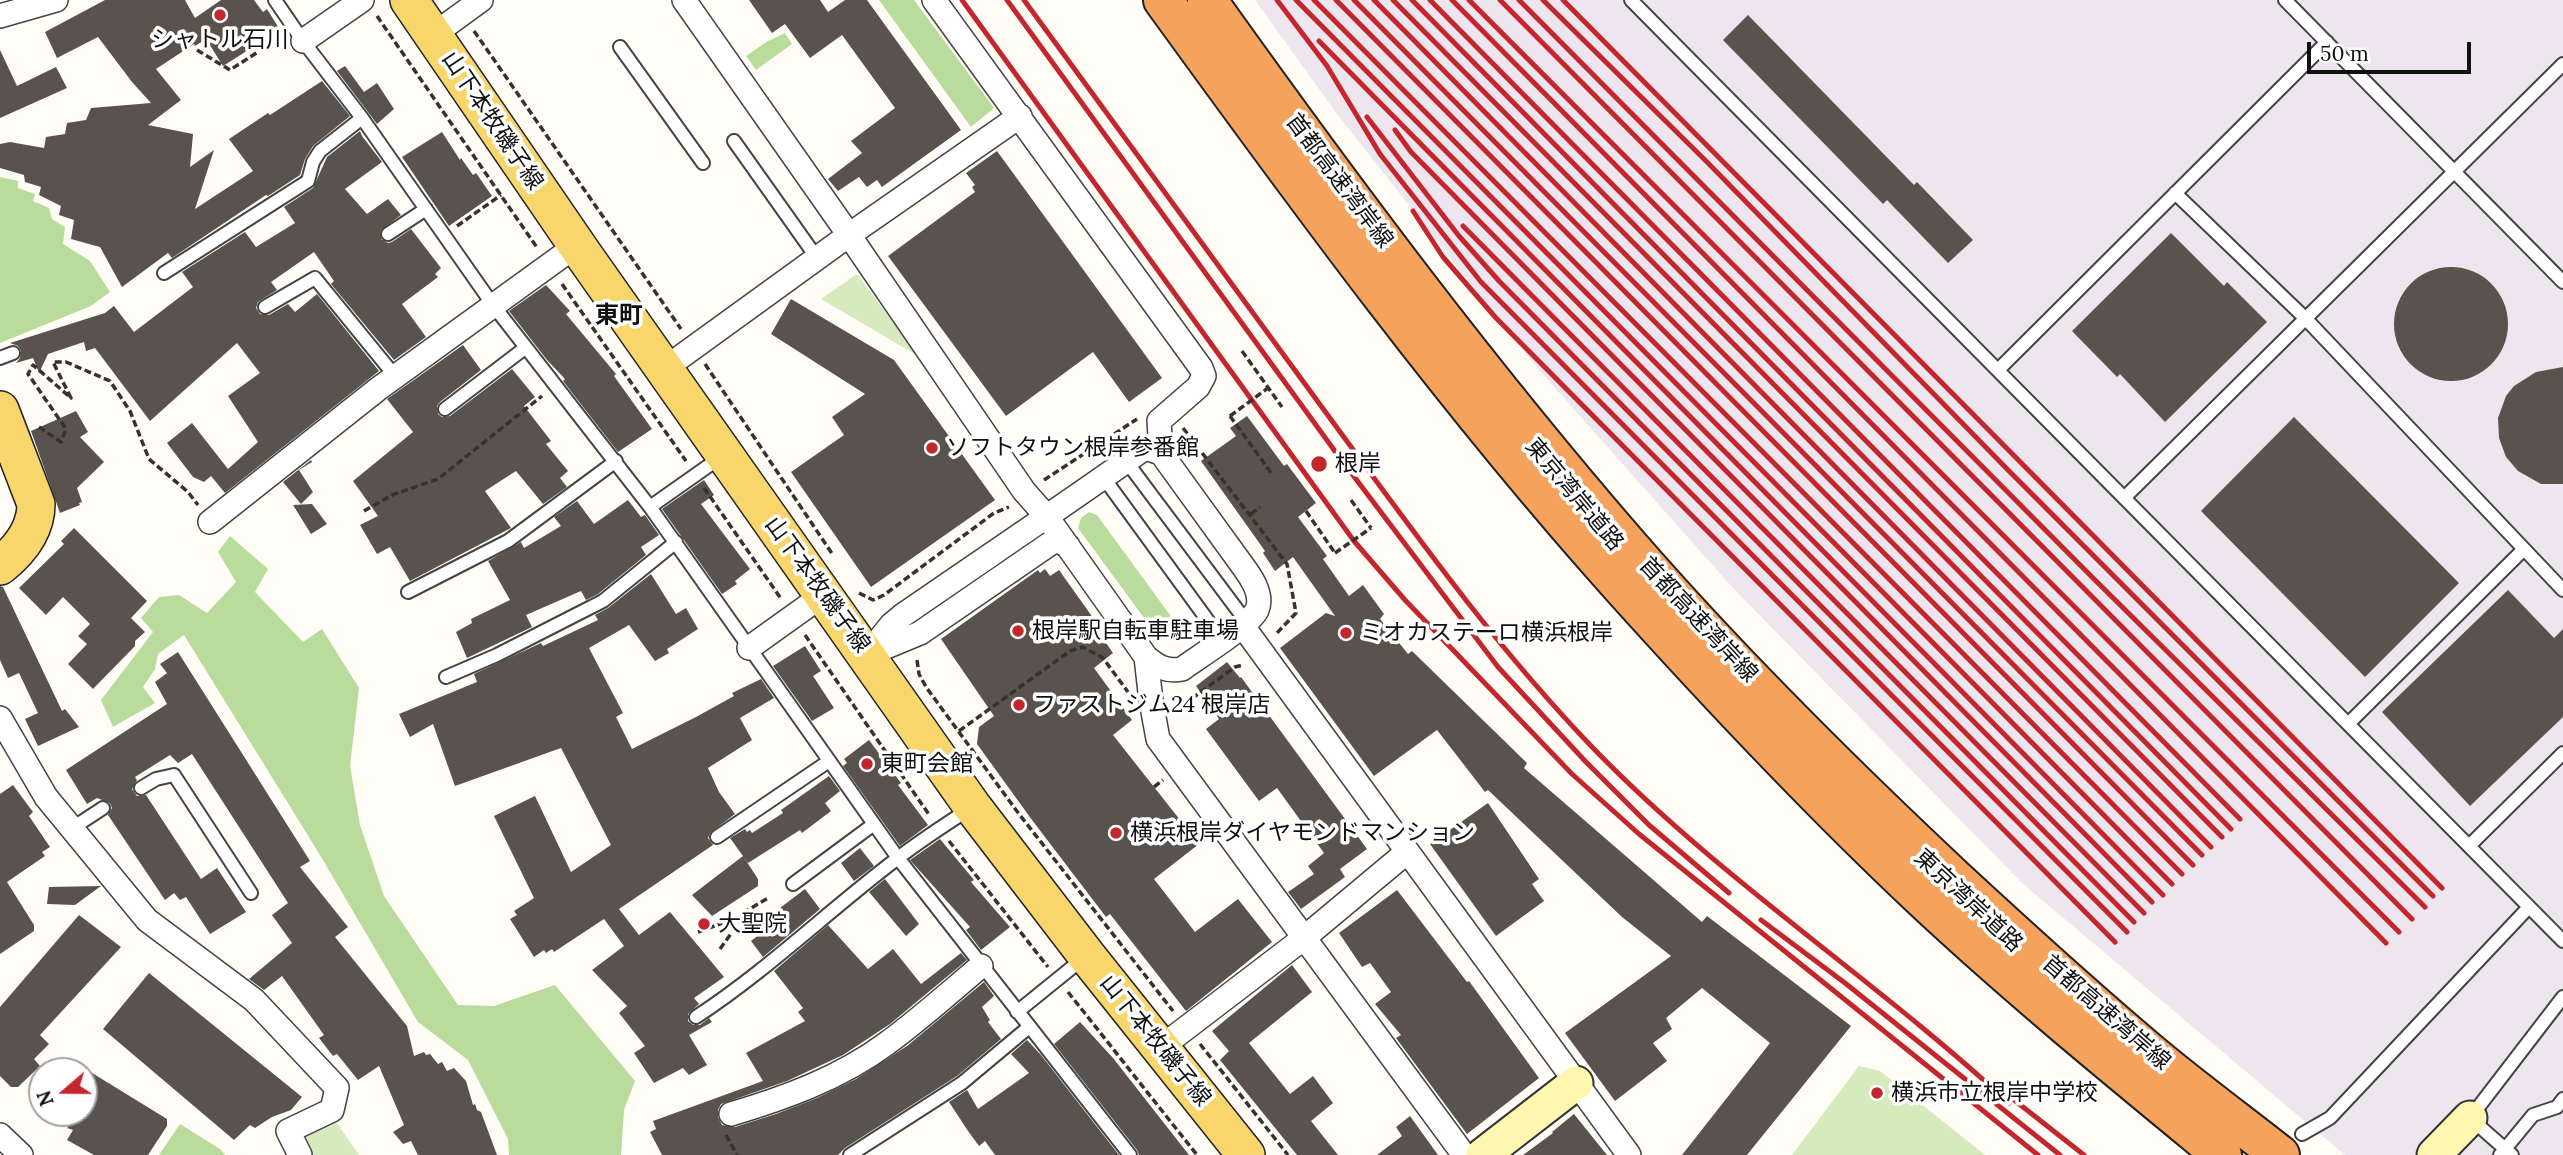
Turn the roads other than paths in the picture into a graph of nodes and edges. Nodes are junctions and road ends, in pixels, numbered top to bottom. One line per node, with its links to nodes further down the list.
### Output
1 (56, 0): 14 (street)
2 (275, 0): 16 (lane)
3 (409, 0): 15 (main road, 山下本牧磯子線)
4 (481, 0): 15 (street)
5 (684, 0): 28 (street)
6 (934, 0): 20 (street)
7 (1155, 0): 104 (highway, 首都高速湾岸線)
8 (1163, 0): 105 (highway, 東京湾岸道路)
9 (1196, 0): 106 (highway, 東京湾岸道路)
10 (1207, 0): 94 (highway, 首都高速湾岸線)
11 (1631, 0): 38 (lane)
12 (2286, 0): 17 (lane)
13 (368, 6): 16 (street)
14 (0, 16)
15 (433, 34): 30 (main road, 山下本牧磯子線)
16 (298, 35): 21 (lane)
17 (2327, 42): 24 (lane); 25 (lane)
18 (620, 47): 23 (lane)
19 (2563, 64): 24 (lane)
20 (1020, 116): 28 (street); 42 (street)
21 (362, 118): 26 (lane); 31 (lane)
22 (734, 141): 29 (lane)
23 (703, 163)
24 (2454, 171): 32 (lane); 35 (lane)
25 (2175, 193): 35 (lane); 38 (lane)
26 (426, 209): 27 (lane); 33 (lane)
27 (388, 234)
28 (849, 234): 37 (street); 49 (street)
29 (812, 251)
30 (563, 255): 33 (street); 37 (main road, 山下本牧磯子線)
31 (164, 273)
32 (2563, 282)
33 (493, 305): 36 (lane); 39 (street)
34 (265, 307): 39 (lane)
35 (2305, 318): 47 (lane); 53 (lane)
36 (525, 348): 40 (lane); 43 (lane)
37 (664, 369): 45 (main road, 山下本牧磯子線)
38 (1998, 370): 47 (lane)
39 (395, 376): 50 (street)
40 (445, 408)
41 (4, 419): 54 (main road)
42 (1161, 453): 44 (street); 58 (street)
43 (616, 461): 48 (lane); 57 (lane)
44 (1122, 464): 46 (street); 58 (lane)
45 (710, 465): 48 (lane); 55 (main road, 山下本牧磯子線)
46 (1099, 481): 49 (street); 59 (lane)
47 (2124, 498): 65 (lane)
48 (650, 507): 51 (lane)
49 (1047, 517): 52 (street); 61 (street)
50 (210, 522)
51 (676, 542): 60 (lane); 63 (lane)
52 (1068, 546): 61 (street); 62 (street)
53 (2524, 549): 56 (lane); 65 (lane)
54 (0, 566)
55 (840, 583): 60 (street); 61 (main road, 山下本牧磯子線)
56 (2563, 590)
57 (408, 592)
58 (1243, 624): 59 (street); 75 (street)
59 (1219, 643): 62 (street)
60 (749, 648): 67 (lane)
61 (867, 655): 69 (main road, 山下本牧磯子線)
62 (1146, 657): 80 (street)
63 (446, 677)
64 (0, 718): 72 (street)
65 (2348, 724): 74 (lane)
66 (2563, 753): 74 (lane)
67 (829, 761): 71 (lane); 73 (lane)
68 (141, 788): 78 (lane)
69 (972, 806): 76 (lane); 82 (main road, 山下本牧磯子線)
70 (103, 808): 72 (lane)
71 (874, 824): 76 (lane); 77 (lane)
72 (71, 829): 97 (street)
73 (717, 837)
74 (2469, 846): 79 (lane)
75 (1407, 852): 80 (street); 89 (street)
76 (898, 858): 83 (lane); 86 (lane)
77 (793, 884)
78 (251, 893)
79 (2529, 907): 81 (lane); 94 (lane)
80 (1304, 938): 88 (street); 101 (street)
81 (2563, 941)
82 (1087, 956): 85 (lane); 88 (main road, 山下本牧磯子線)
83 (981, 966): 85 (lane); 91 (street)
84 (2563, 997): 92 (lane)
85 (1017, 1012): 87 (lane)
86 (695, 1017)
87 (1029, 1027): 98 (lane); 99 (lane)
88 (1173, 1038): 100 (main road, 山下本牧磯子線)
89 (1576, 1083): 102 (street); 103 (street)
90 (2563, 1099): 95 (lane)
91 (731, 1114)
92 (2470, 1118): 95 (lane); 107 (street)
93 (0, 1135): 96 (street)
94 (2291, 1144)
95 (2505, 1153)
96 (20, 1155)
97 (300, 1155)
98 (850, 1155)
99 (1130, 1155)
100 (1246, 1155)
101 (1464, 1155)
102 (1483, 1155)
103 (1629, 1155)
104 (2212, 1155)
105 (2222, 1155)
106 (2266, 1155)
107 (2434, 1155)

